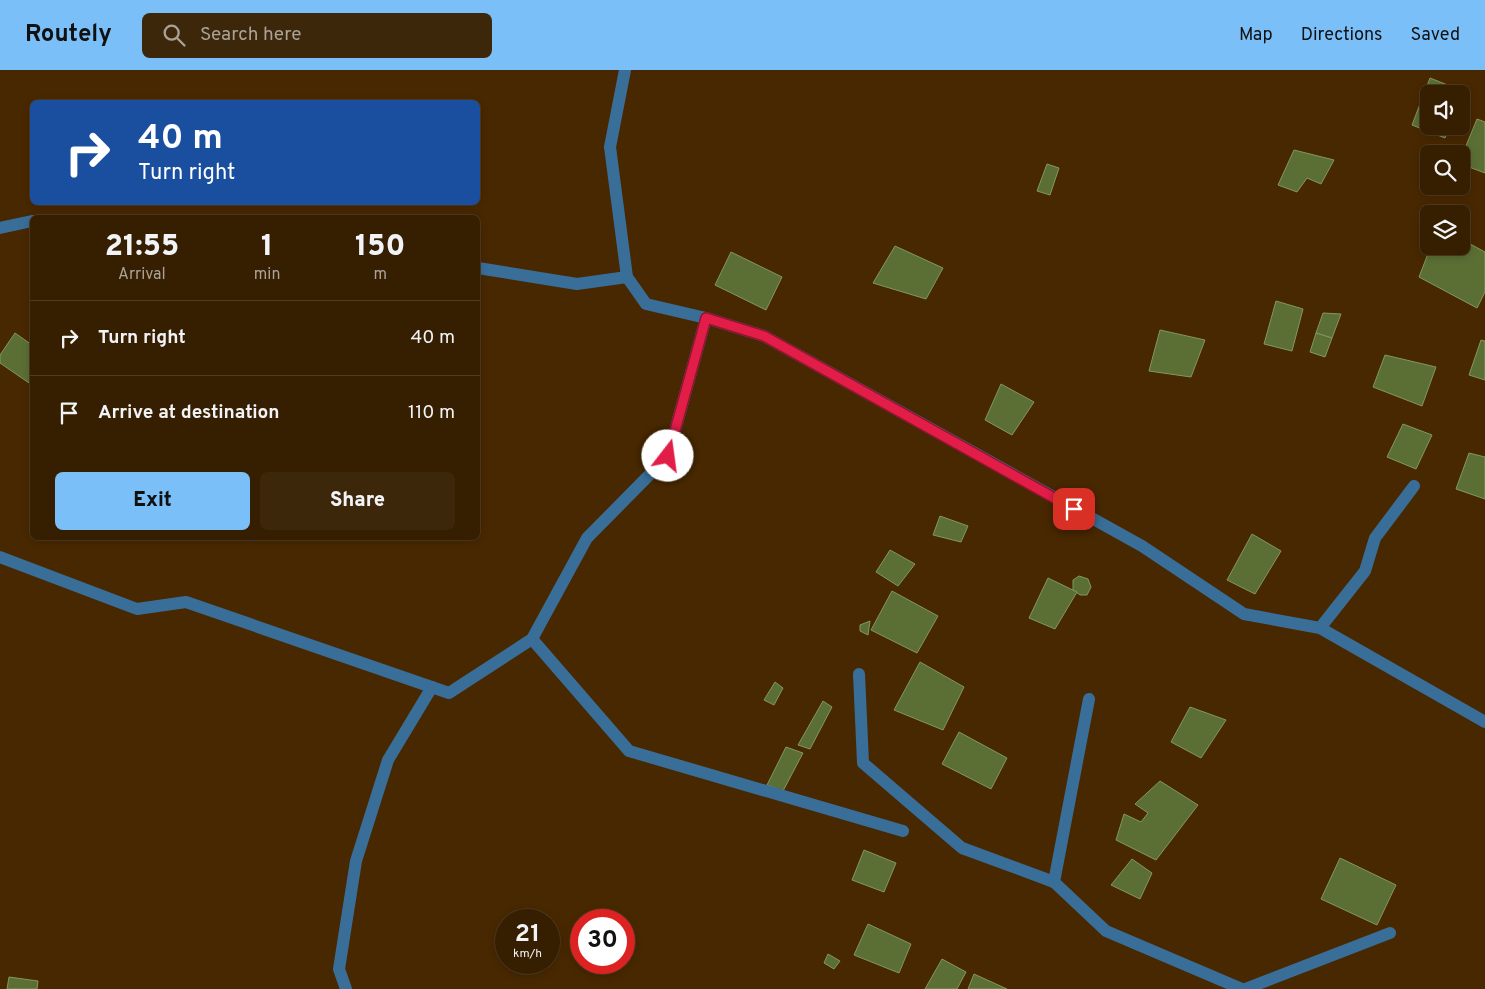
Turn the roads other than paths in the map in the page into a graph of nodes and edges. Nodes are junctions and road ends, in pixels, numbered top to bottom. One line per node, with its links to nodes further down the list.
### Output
1 (625, 70): 5 (street)
2 (30, 221): 3 (street)
3 (0, 228)
4 (480, 268): 5 (street)
5 (627, 277): 6 (street)
6 (706, 318): 9 (street); 10 (street)
7 (1414, 486): 9 (street)
8 (0, 557): 12 (street)
9 (1320, 628): 14 (street)
10 (532, 639): 12 (street); 15 (street)
11 (859, 674): 16 (street)
12 (432, 688): 18 (street)
13 (1089, 699): 16 (street)
14 (1485, 722)
15 (903, 831)
16 (1054, 882): 19 (street)
17 (1390, 933): 19 (street)
18 (346, 989)
19 (1244, 989)

